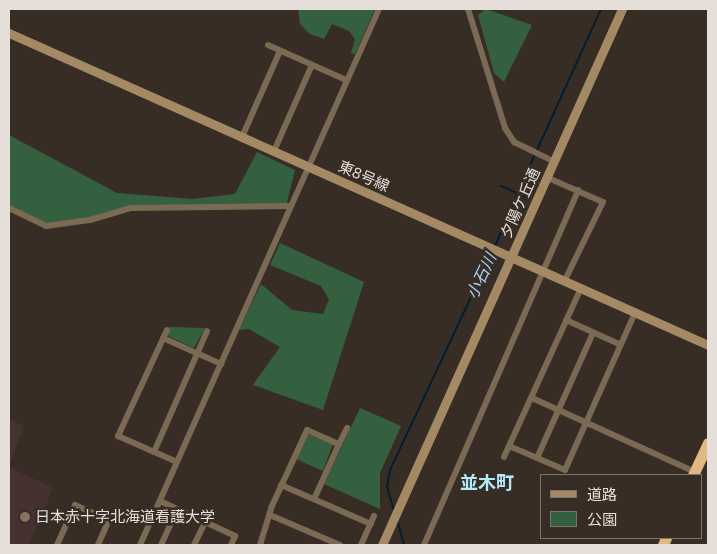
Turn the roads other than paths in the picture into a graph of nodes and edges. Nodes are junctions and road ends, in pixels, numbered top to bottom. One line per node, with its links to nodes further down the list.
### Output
1 (379, 9): 8 (street)
2 (468, 9): 11 (street)
3 (622, 9): 11 (street, 夕陽ケ丘通)
4 (9, 33): 9 (street, 東8号線)
5 (268, 46): 6 (street)
6 (280, 51): 7 (street); 9 (street)
7 (312, 65): 8 (street); 10 (street)
8 (346, 80): 12 (street)
9 (242, 137): 10 (street, 東8号線)
10 (274, 150): 12 (street, 東8号線)
11 (553, 161): 13 (street, 夕陽ケ丘通)
12 (308, 166): 15 (street); 17 (street, 東8号線)
13 (546, 177): 14 (street); 17 (street, 夕陽ケ丘通)
14 (578, 190): 18 (street); 19 (street)
15 (291, 206): 16 (street); 30 (street)
16 (9, 208)
17 (511, 257): 18 (street, 東8号線); 51 (street, 夕陽ケ丘通)
18 (542, 271): 19 (street, 東8号線); 62 (street)
19 (566, 280): 20 (street, 東8号線)
20 (581, 288): 21 (street, 東8号線); 22 (street)
21 (635, 313): 27 (street); 28 (street, 東8号線)
22 (566, 320): 25 (street); 31 (street)
23 (167, 330): 26 (street)
24 (207, 331): 29 (street)
25 (593, 333): 27 (street); 32 (street)
26 (164, 338): 29 (street); 38 (street)
27 (621, 345): 33 (street)
28 (708, 345)
29 (197, 353): 30 (street); 38 (street)
30 (221, 364): 41 (street)
31 (532, 398): 32 (street); 37 (street)
32 (558, 410): 33 (street); 40 (street)
33 (586, 423): 40 (street); 42 (street)
34 (347, 428): 36 (street)
35 (708, 443): 42 (highway)
36 (339, 444): 43 (street); 44 (street)
37 (509, 446): 39 (street); 40 (street)
38 (154, 452): 41 (street)
39 (504, 457)
40 (537, 458)
41 (176, 462): 45 (street)
42 (694, 474)
43 (281, 484): 44 (street); 47 (street)
44 (314, 499): 50 (street)
45 (160, 502): 46 (street); 55 (street)
46 (177, 510): 49 (street); 56 (street)
47 (270, 514): 52 (street); 59 (street)
48 (374, 516): 50 (street)
49 (204, 522): 57 (street); 58 (street)
50 (371, 524): 61 (street)
51 (384, 541)
52 (324, 542): 60 (street)
53 (57, 545): 54 (street)
54 (98, 545)
55 (140, 545)
56 (161, 545)
57 (194, 545)
58 (231, 545)
59 (261, 545)
60 (340, 545)
61 (361, 545)
62 (424, 545)

